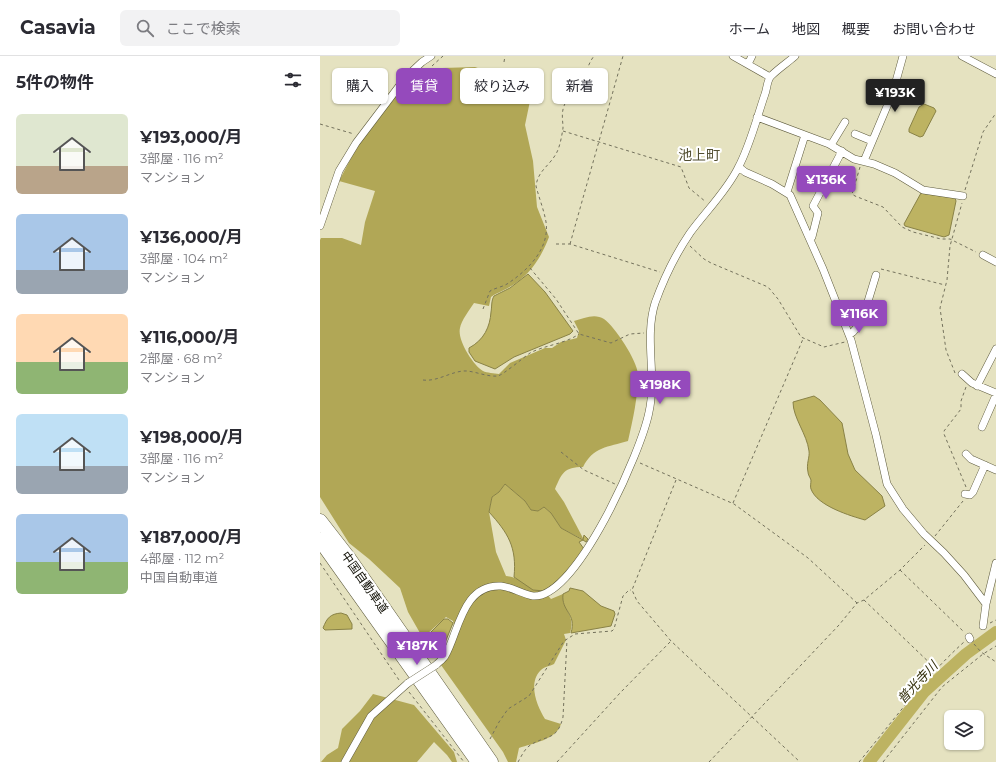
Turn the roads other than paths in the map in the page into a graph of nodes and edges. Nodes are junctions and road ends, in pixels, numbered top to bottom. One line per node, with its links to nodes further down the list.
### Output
1 (431, 56): 21 (street)
2 (733, 56): 7 (street)
3 (752, 56): 7 (street)
4 (795, 56): 9 (street)
5 (903, 56): 14 (street)
6 (962, 56): 8 (street)
7 (748, 64): 9 (street)
8 (996, 74)
9 (770, 77): 10 (street)
10 (757, 117): 13 (street); 18 (street)
11 (845, 122): 15 (street)
12 (855, 134): 14 (street)
13 (805, 135): 15 (street); 19 (street)
14 (872, 141): 17 (street)
15 (831, 145): 16 (street)
16 (842, 151): 17 (street); 22 (street)
17 (863, 161): 20 (street)
18 (739, 167): 19 (street); 42 (street, bridge)
19 (787, 192): 22 (street)
20 (964, 196)
21 (320, 226)
22 (810, 239): 26 (street)
23 (982, 255): 24 (street)
24 (996, 262)
25 (876, 275): 26 (street)
26 (850, 337): 40 (street)
27 (996, 349): 29 (street)
28 (959, 374): 29 (street)
29 (977, 386): 30 (street)
30 (996, 394): 31 (street)
31 (993, 412): 32 (street)
32 (982, 427)
33 (966, 454): 34 (street)
34 (985, 465): 35 (street); 36 (street)
35 (996, 470)
36 (965, 494)
37 (320, 521): 44 (highway, 中国自動車道)
38 (320, 540): 43 (highway, 中国自動車道)
39 (996, 563): 40 (street)
40 (986, 604): 41 (street)
41 (983, 626)
42 (344, 762)
43 (478, 762)
44 (491, 762)

